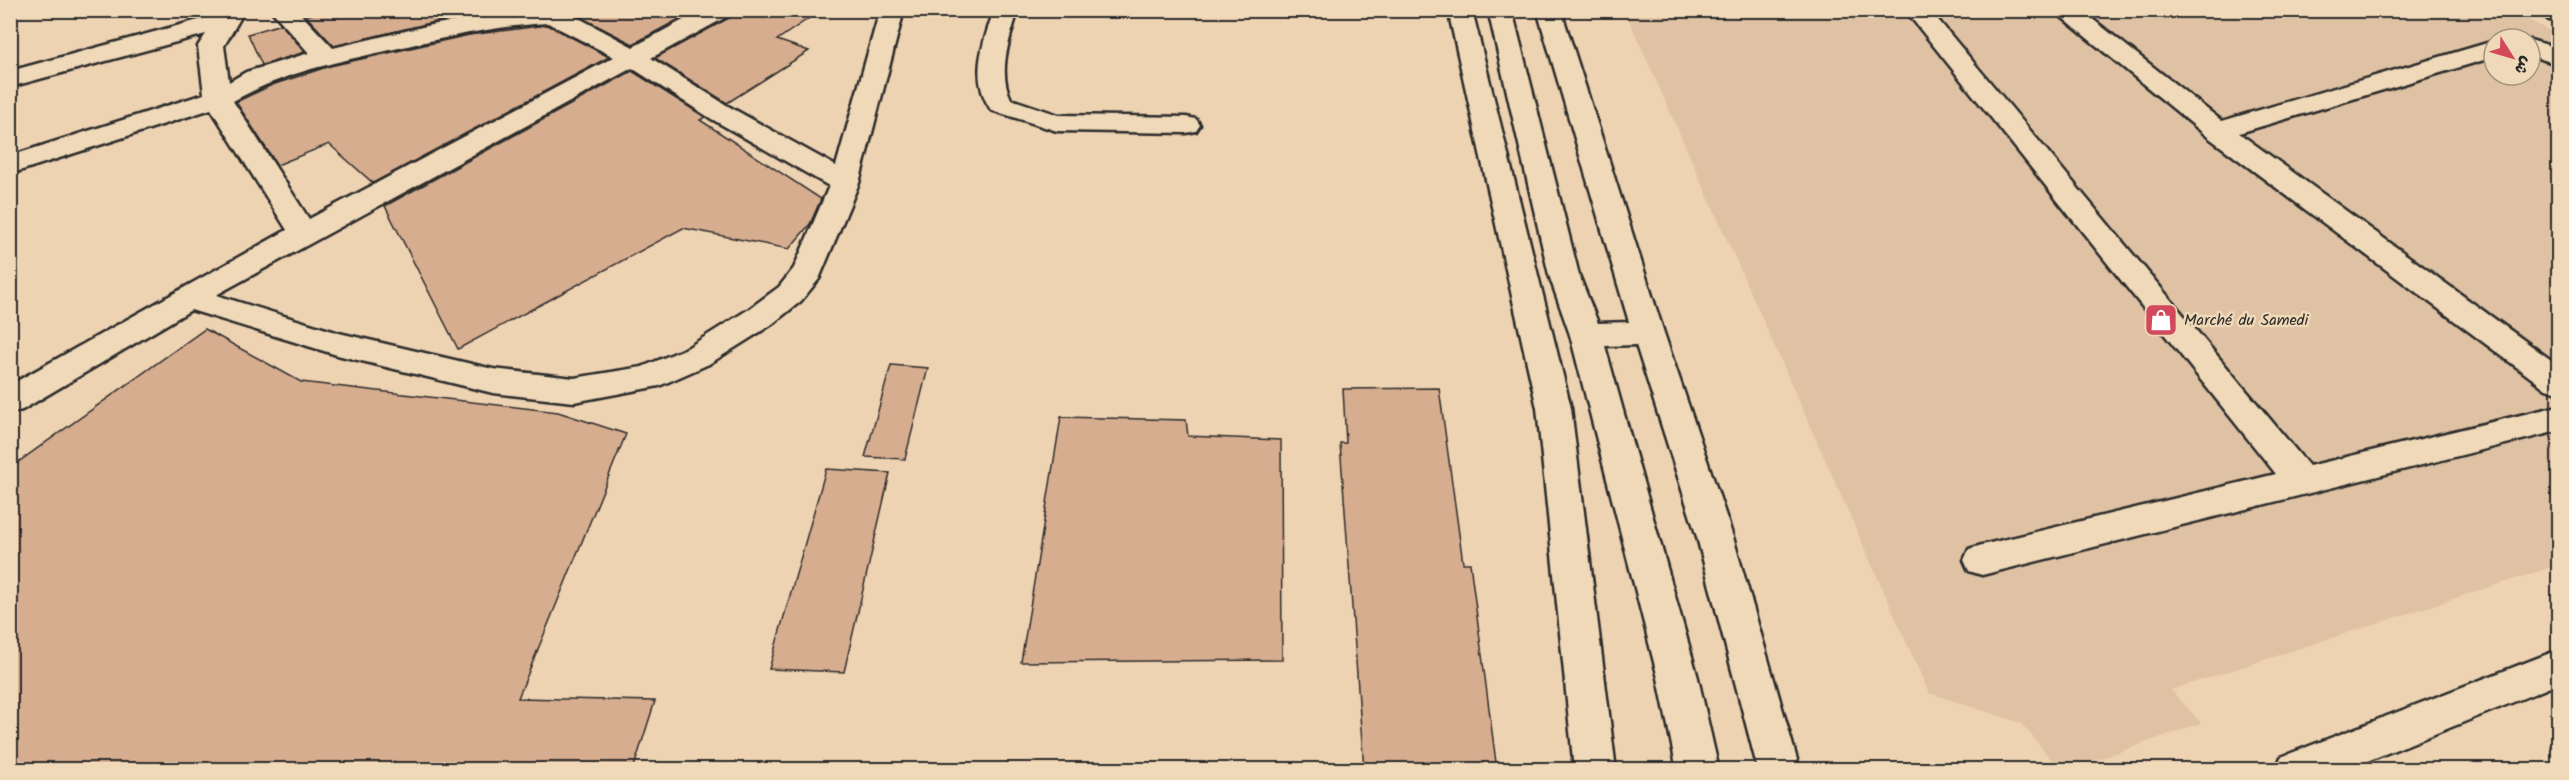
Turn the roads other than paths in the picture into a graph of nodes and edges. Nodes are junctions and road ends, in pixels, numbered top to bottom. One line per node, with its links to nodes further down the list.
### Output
1 (283, 10): 15 (street)
2 (721, 10): 17 (street)
3 (892, 10): 23 (street)
4 (1006, 10): 20 (street)
5 (1460, 10): 31 (street)
6 (1500, 10): 27 (street)
7 (1549, 10): 26 (street)
8 (1917, 10): 33 (street)
9 (2065, 10): 21 (street)
10 (2549, 10): 11 (street)
11 (2559, 15)
12 (229, 16): 18 (street); 19 (street)
13 (2542, 51): 16 (street)
14 (2482, 53): 21 (street)
15 (326, 56): 17 (street); 19 (street)
16 (2559, 56)
17 (634, 58): 23 (street); 24 (street)
18 (10, 79)
19 (218, 98): 22 (street); 24 (street)
20 (1186, 125)
21 (2218, 131): 28 (street)
22 (12, 160)
23 (845, 183): 25 (street)
24 (304, 234): 25 (street)
25 (189, 298): 29 (street)
26 (1648, 333): 27 (street); 38 (street)
27 (1586, 335): 30 (street)
28 (2559, 381)
29 (10, 401)
30 (1605, 407): 31 (street); 37 (street)
31 (1554, 408): 36 (street)
32 (2559, 419): 33 (street)
33 (2302, 482): 34 (street)
34 (1982, 560)
35 (2559, 667): 39 (street)
36 (1596, 770)
37 (1698, 770)
38 (1779, 770)
39 (2296, 770)

